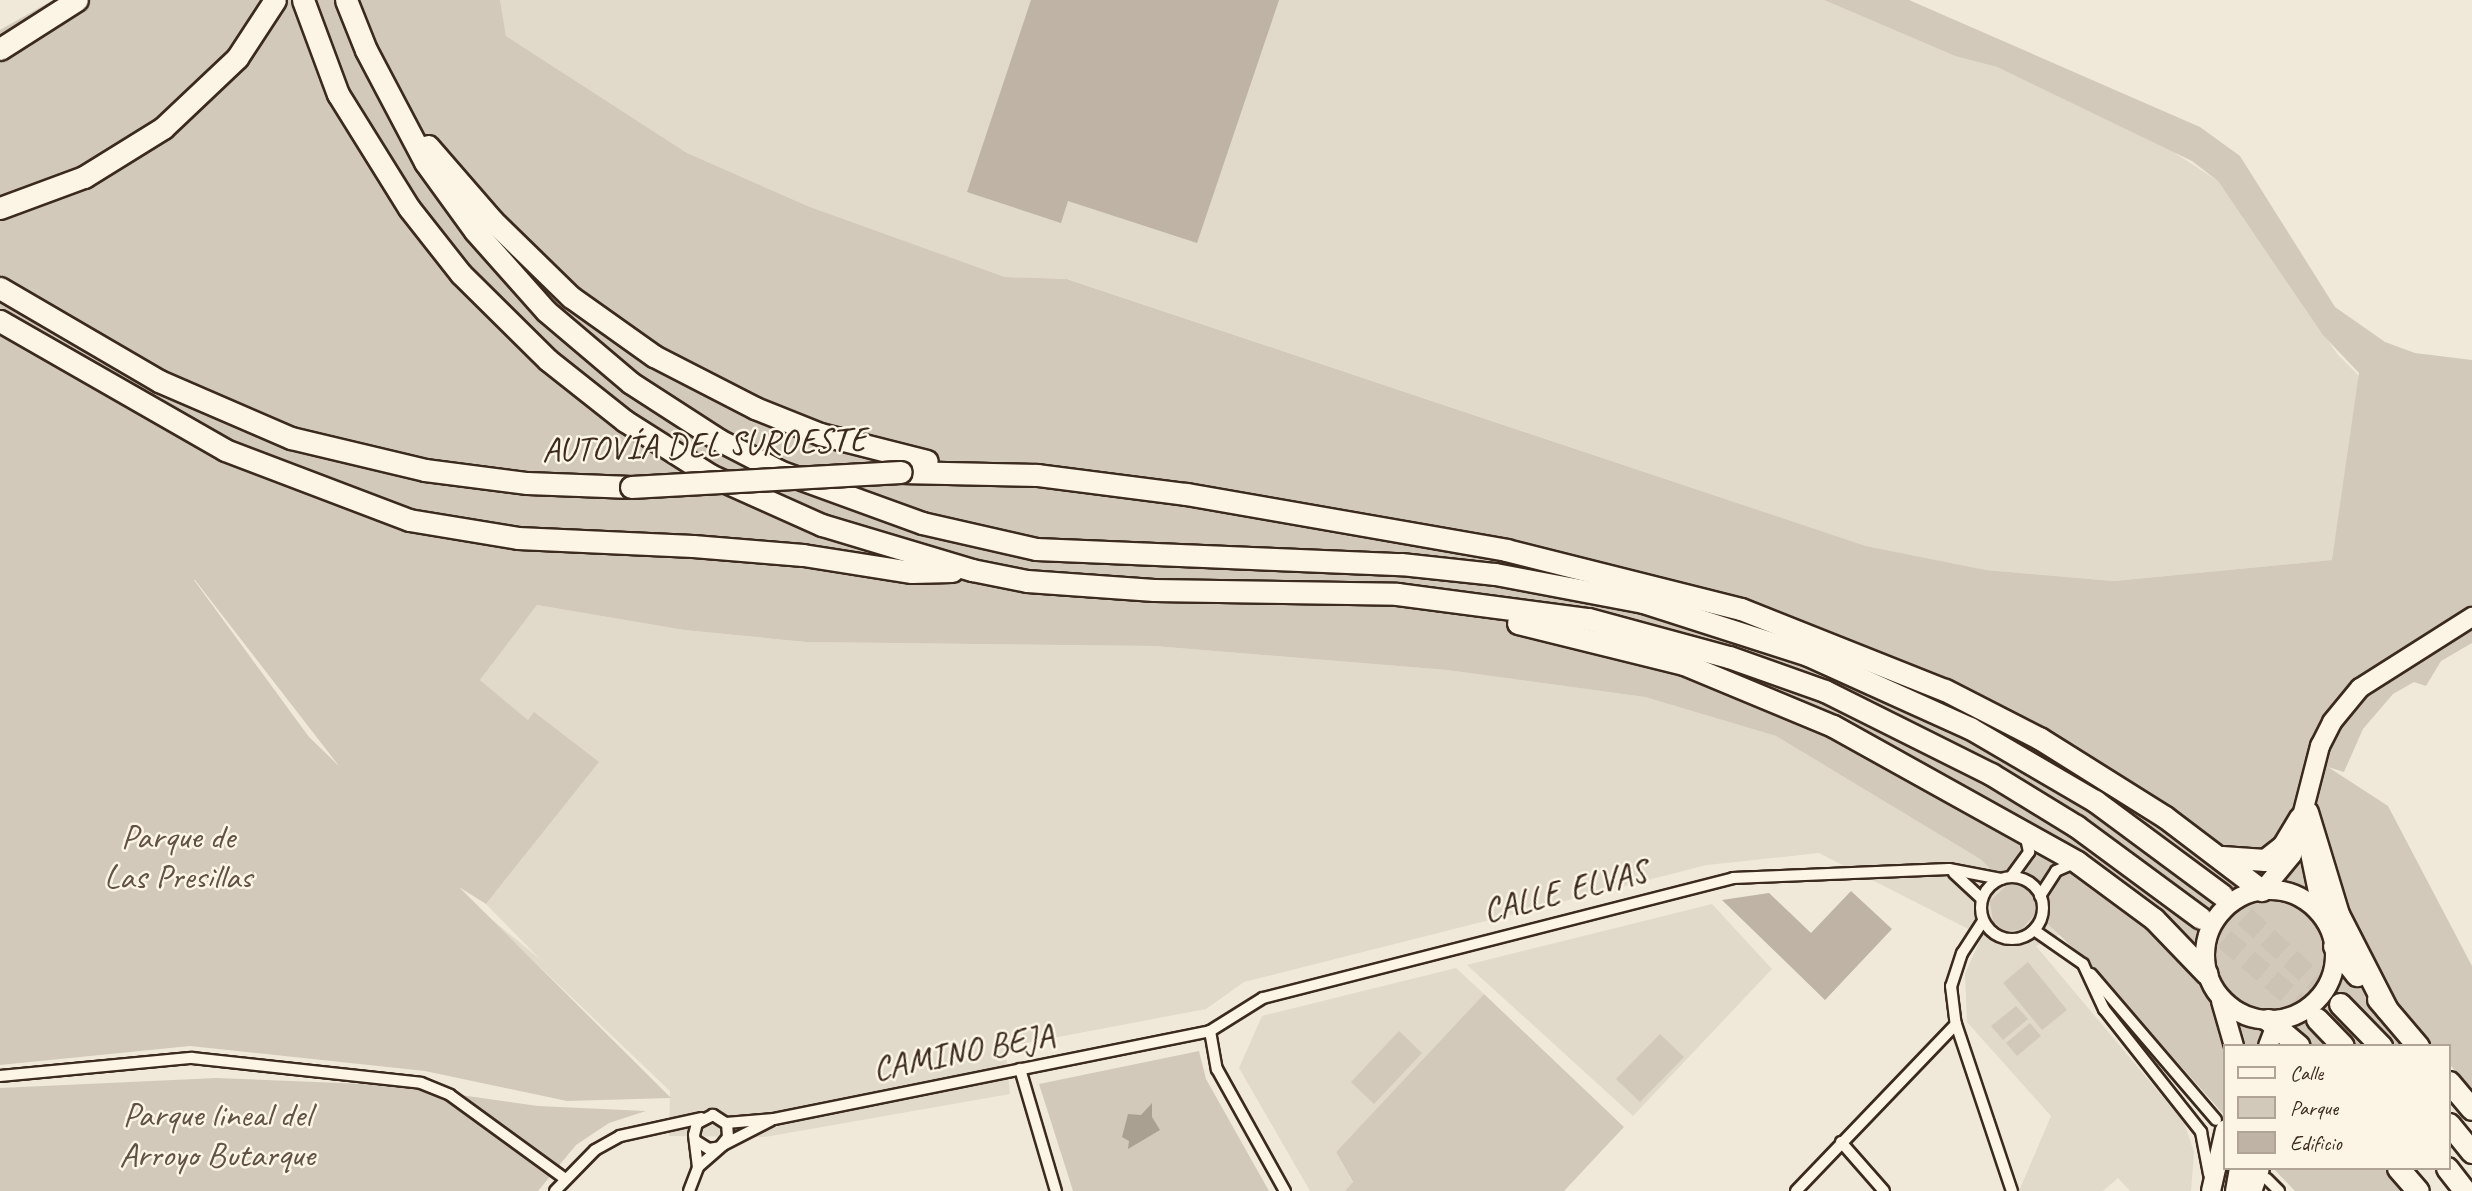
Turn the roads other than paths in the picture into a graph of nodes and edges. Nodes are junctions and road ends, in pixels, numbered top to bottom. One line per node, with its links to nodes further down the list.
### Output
1 (77, 0): 5 (highway)
2 (275, 0): 7 (highway)
3 (303, 0): 12 (highway)
4 (346, 0): 6 (highway)
5 (0, 50)
6 (397, 114): 10 (highway); 13 (highway)
7 (7, 206)
8 (0, 288): 10 (highway, AUTOVÍA DEL SUROESTE, bridge)
9 (0, 321): 12 (highway)
10 (1037, 475): 11 (highway, AUTOVÍA DEL SUROESTE)
11 (1322, 521): 13 (highway); 18 (highway)
12 (972, 570): 14 (highway)
13 (1598, 590): 23 (highway)
14 (1398, 594): 17 (highway); 26 (highway)
15 (2472, 617): 16 (main road)
16 (2304, 815): 18 (highway); 22 (main road); 27 (main road); 35 (highway)
17 (2022, 828): 19 (highway); 21 (street)
18 (2216, 855): 22 (highway)
19 (2077, 862): 24 (street); 32 (highway)
20 (1949, 869): 21 (street, CALLE ELVAS); 25 (street); 39 (street, CALLE ELVAS)
21 (2006, 878): 24 (street); 25 (street)
22 (2262, 890): 27 (main road); 32 (main road)
23 (2222, 895)
24 (2040, 896): 29 (street)
25 (1982, 899): 28 (street)
26 (2201, 918)
27 (2324, 919): 30 (main road)
28 (1983, 921): 29 (street); 37 (street)
29 (2035, 930): 31 (street)
30 (2334, 946): 35 (highway); 38 (main road)
31 (2083, 964): 52 (street); 72 (street)
32 (2207, 974): 33 (main road)
33 (2218, 994): 38 (main road); 40 (main road)
34 (2340, 1004): 43 (highway)
35 (2386, 1009): 44 (highway)
36 (2317, 1019): 42 (highway)
37 (1956, 1024): 55 (street); 71 (street)
38 (2272, 1028): 41 (highway)
39 (1210, 1031): 45 (street, CAMINO BEJA); 68 (street)
40 (2233, 1044)
41 (2296, 1044)
42 (2341, 1044)
43 (2379, 1044)
44 (2416, 1044)
45 (1020, 1069): 50 (street, CAMINO BEJA); 67 (street)
46 (0, 1076): 63 (street)
47 (2451, 1085): 48 (highway)
48 (2472, 1109)
49 (701, 1118): 51 (street); 54 (street); 63 (street)
50 (775, 1119): 51 (street, CAMINO BEJA); 56 (street)
51 (726, 1123): 56 (street)
52 (2221, 1125): 72 (main road)
53 (2451, 1126): 57 (highway)
54 (696, 1141): 56 (street); 58 (street)
55 (1842, 1142): 69 (street); 70 (street)
56 (723, 1145): 58 (street)
57 (2472, 1152)
58 (698, 1167): 66 (street)
59 (2239, 1170): 73 (main road)
60 (2400, 1170): 75 (highway)
61 (2408, 1170): 76 (highway)
62 (2449, 1170): 77 (highway)
63 (564, 1178): 65 (street)
64 (2258, 1179): 74 (street)
65 (555, 1191)
66 (689, 1191)
67 (1056, 1191)
68 (1285, 1191)
69 (1796, 1191)
70 (1884, 1191)
71 (2012, 1191)
72 (2209, 1191)
73 (2235, 1191)
74 (2279, 1191)
75 (2418, 1191)
76 (2424, 1191)
77 (2465, 1191)

